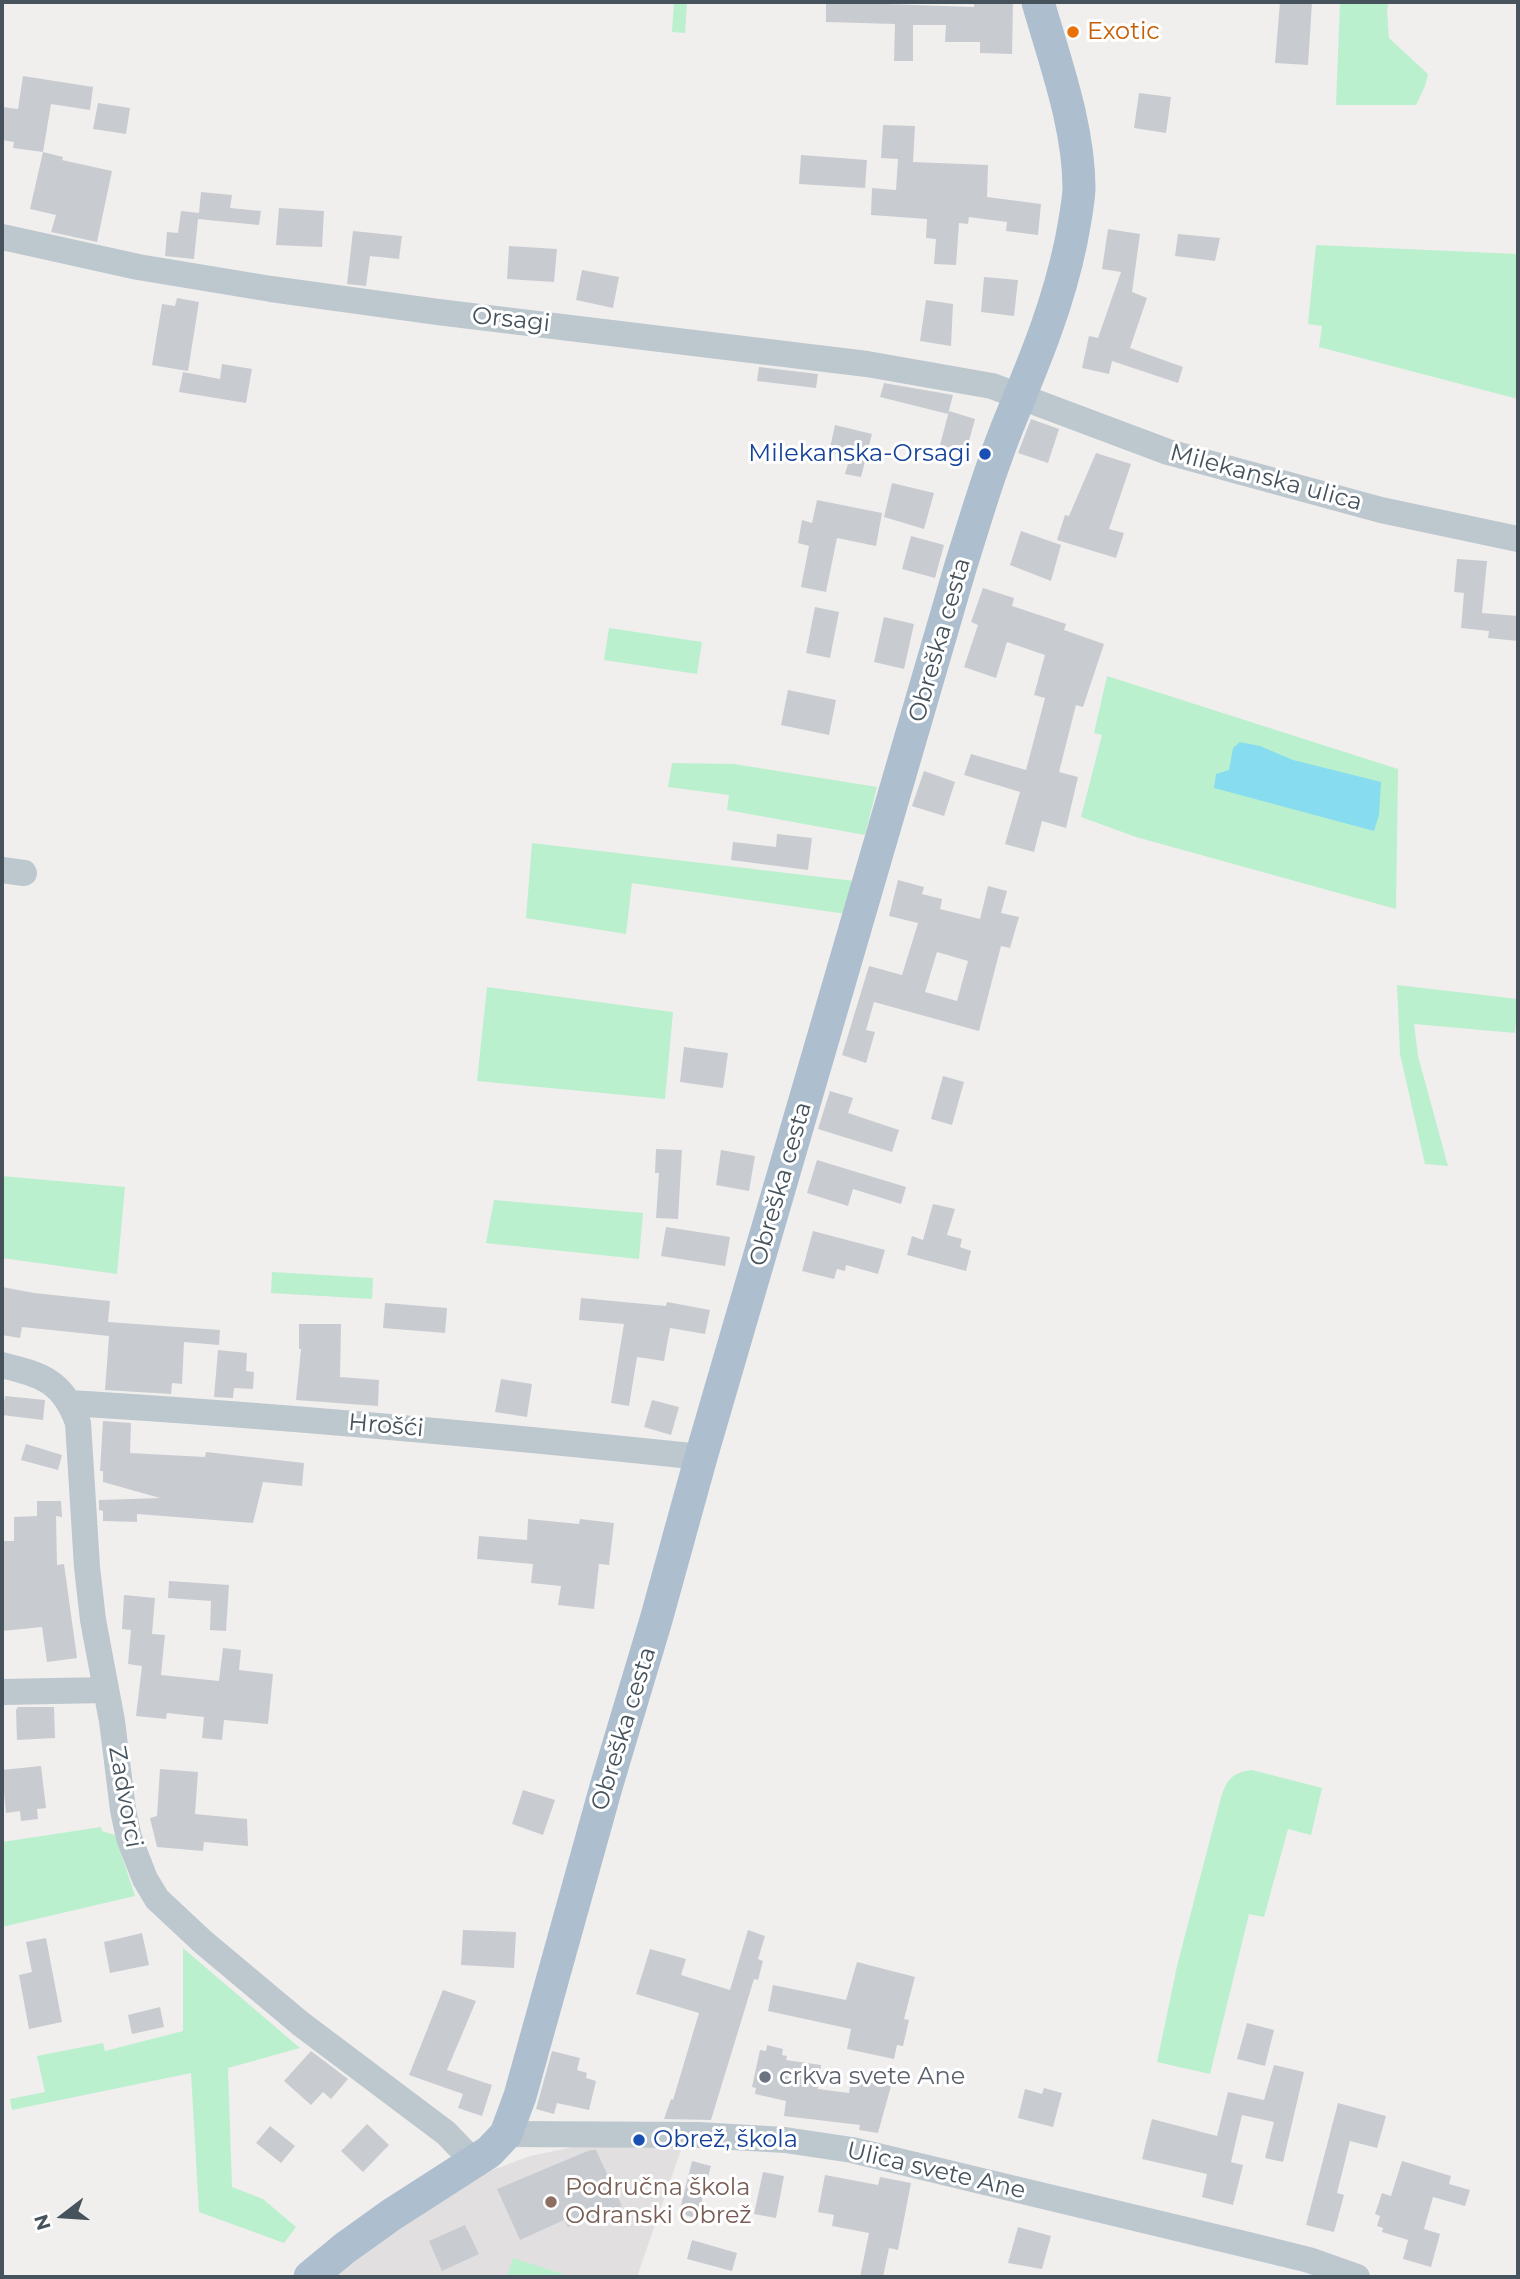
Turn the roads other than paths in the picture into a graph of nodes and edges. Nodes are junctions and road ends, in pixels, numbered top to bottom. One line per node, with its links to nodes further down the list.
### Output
1 (1038, 2): 3 (main road, Obreška cesta)
2 (2, 237): 3 (street, Orsagi)
3 (1021, 396): 4 (street, Milekanska ulica); 7 (main road, Obreška cesta)
4 (1518, 539)
5 (2, 1364): 6 (street)
6 (70, 1403): 7 (street, Hrošći); 8 (street, Zadvorci)
7 (701, 1457): 10 (main road, Obreška cesta)
8 (106, 1690): 9 (street); 11 (street, Zadvorci)
9 (2, 1692)
10 (506, 2134): 11 (main road, Obreška cesta); 13 (street, Ulica svete Ane)
11 (474, 2162): 12 (main road, Obreška cesta)
12 (310, 2277)
13 (1357, 2277)

